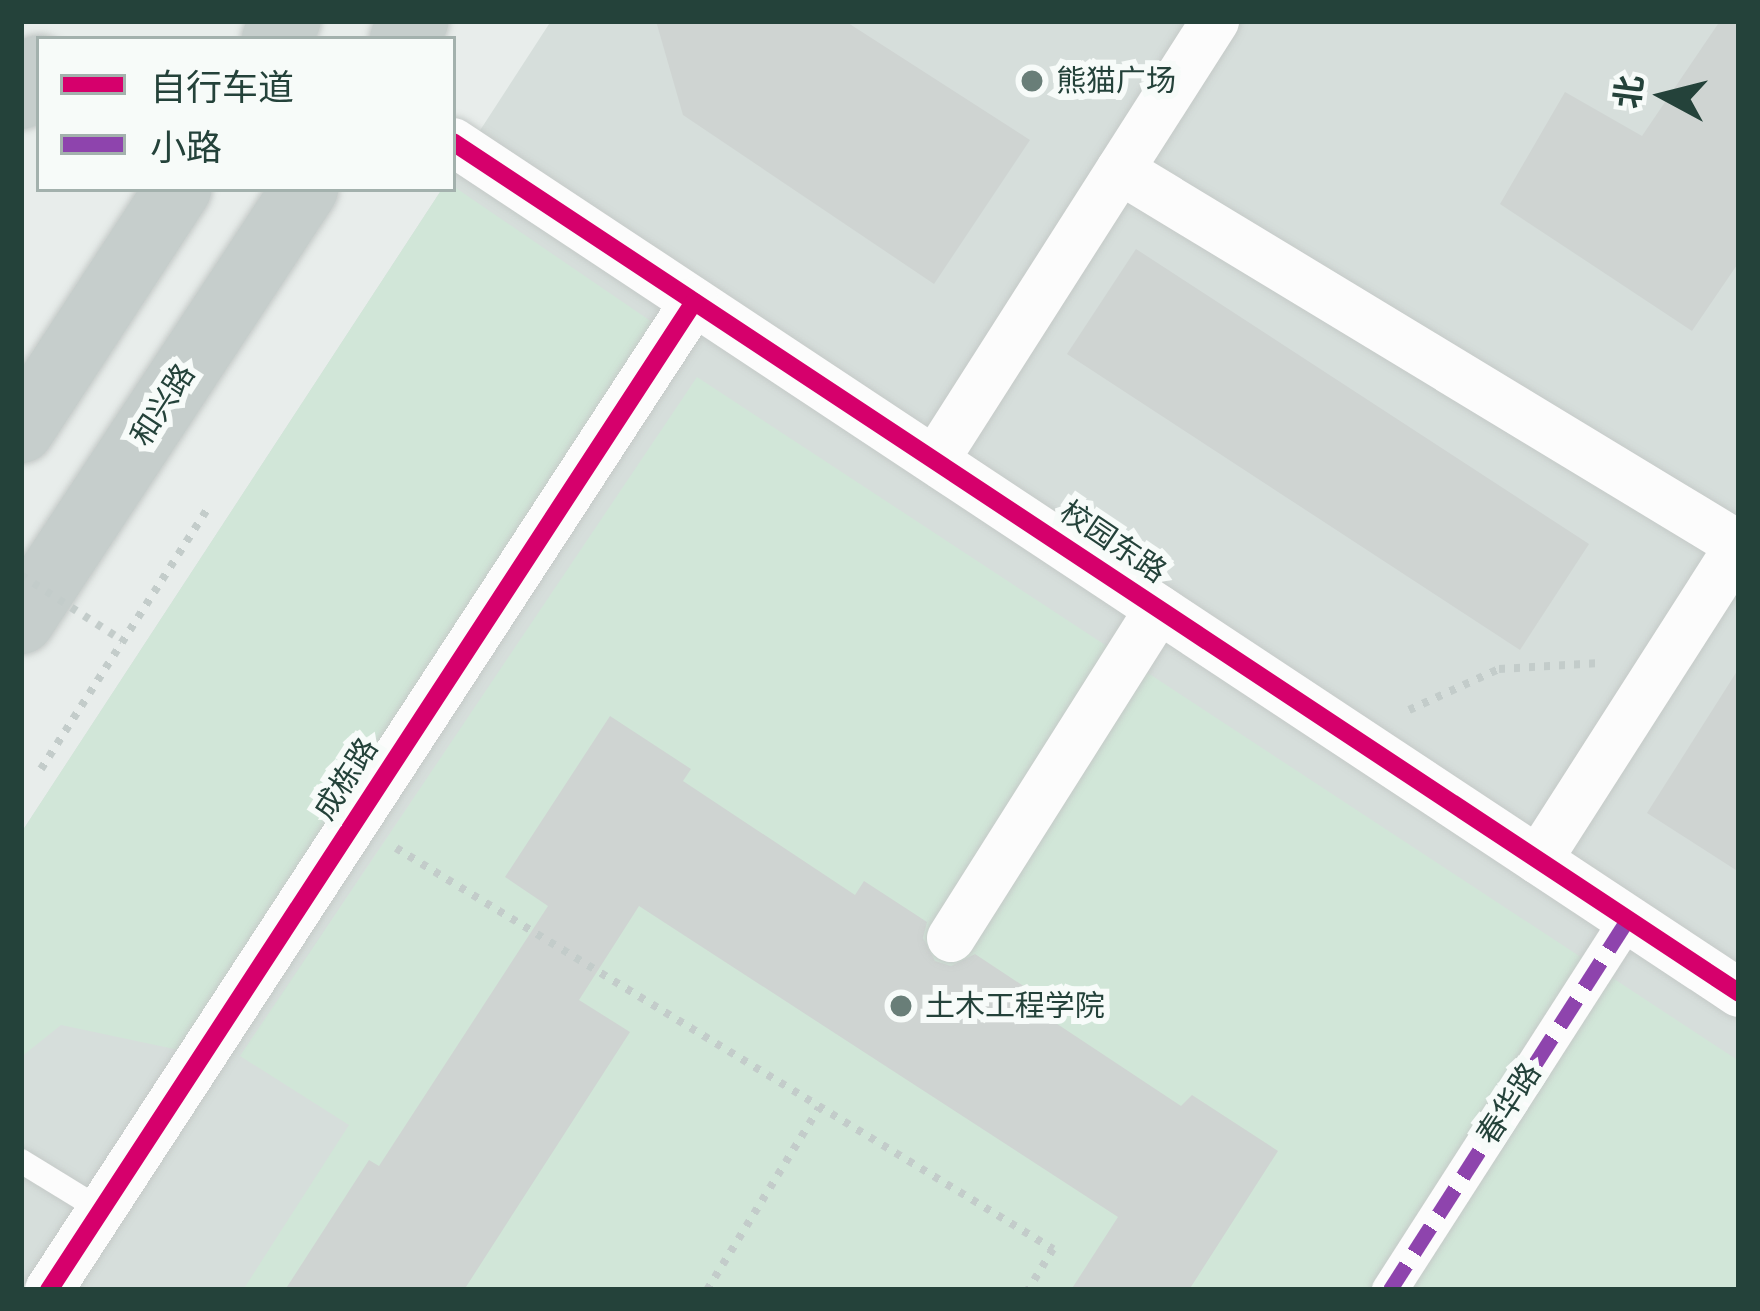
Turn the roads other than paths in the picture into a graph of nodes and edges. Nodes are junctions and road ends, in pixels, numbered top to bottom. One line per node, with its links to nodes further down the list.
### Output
1 (1215, 21): 3 (street)
2 (456, 144): 6 (street, 校园东路)
3 (1120, 170): 8 (street); 9 (street)
4 (176, 192): 7 (highway)
5 (303, 192): 11 (highway, 和兴路)
6 (694, 302): 8 (street, 校园东路); 17 (street, 成栋路)
7 (21, 430)
8 (934, 460): 10 (street, 校园东路)
9 (1739, 545): 12 (street)
10 (1160, 610): 12 (street, 校园东路); 14 (street)
11 (21, 621)
12 (1538, 860): 13 (street, 校园东路)
13 (1628, 919): 15 (street, 校园东路); 19 (street, 春华路)
14 (951, 938)
15 (1739, 993)
16 (21, 1161): 17 (lane)
17 (101, 1210): 18 (street, 成栋路)
18 (49, 1290)
19 (1390, 1290)

